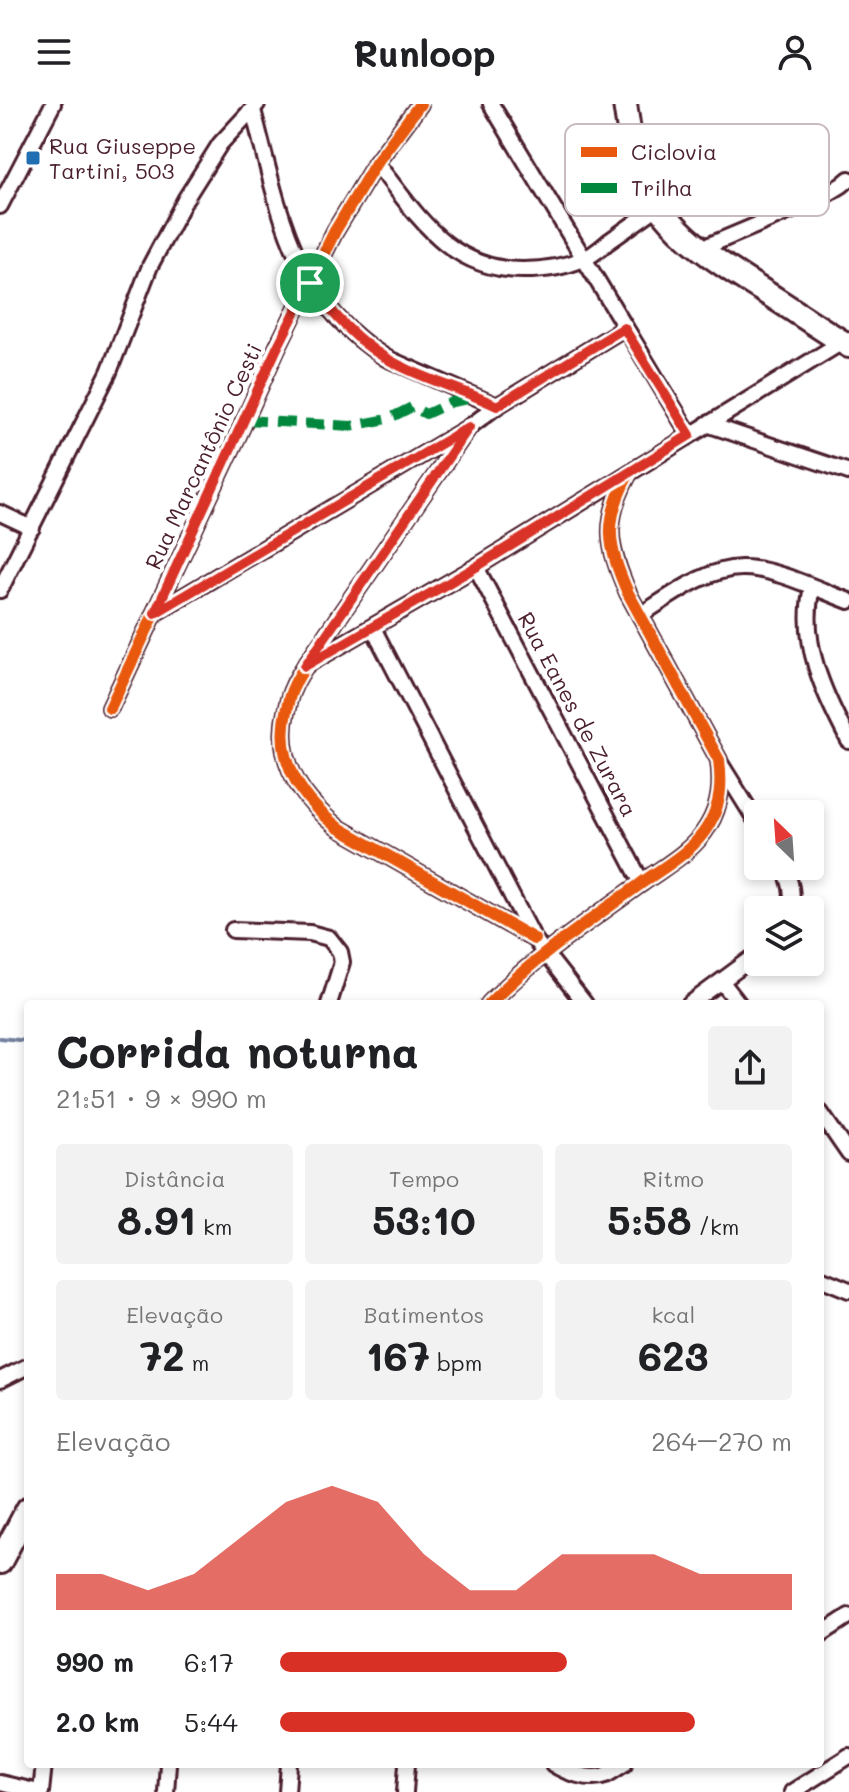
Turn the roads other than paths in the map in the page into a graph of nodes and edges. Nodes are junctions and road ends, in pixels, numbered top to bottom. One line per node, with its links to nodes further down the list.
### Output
1 (53, 104): 10 (street)
2 (420, 104): 7 (street, Rua Marcantônio Cesti)
3 (491, 104): 15 (street)
4 (625, 104): 6 (main road)
5 (255, 107): 16 (street); 26 (street)
6 (628, 124)
7 (376, 163): 15 (street); 16 (street, Rua Marcantônio Cesti)
8 (849, 179): 9 (street)
9 (829, 193)
10 (0, 206)
11 (645, 216): 15 (street)
12 (669, 216): 14 (main road)
13 (779, 216): 14 (street)
14 (700, 249): 18 (main road)
15 (585, 259): 17 (street)
16 (310, 283): 19 (street); 31 (street, Rua Marcantônio Cesti)
17 (624, 328): 19 (street); 22 (street)
18 (846, 344): 20 (street)
19 (497, 406): 21 (street)
20 (707, 424): 22 (street); 23 (street)
21 (469, 427): 31 (street); 34 (street)
22 (690, 435): 24 (street)
23 (849, 472)
24 (629, 473): 27 (street); 32 (street)
25 (0, 513): 26 (street)
26 (32, 528): 29 (street)
27 (476, 567): 33 (street); 39 (street, Rua Eanes de Zurara)
28 (812, 587): 30 (street); 32 (street); 36 (street)
29 (0, 590)
30 (849, 601)
31 (155, 613): 35 (street, Rua Marcantônio Cesti)
32 (640, 615): 37 (street)
33 (373, 628): 34 (street); 41 (street)
34 (305, 666): 41 (street)
35 (110, 708)
36 (849, 741)
37 (719, 760): 38 (street); 39 (street)
38 (744, 801)
39 (642, 883): 42 (street)
40 (233, 930): 45 (street)
41 (534, 939): 42 (street)
42 (545, 954): 46 (street); 47 (street)
43 (744, 965): 44 (street)
44 (722, 982): 48 (street); 49 (street)
45 (330, 1000)
46 (493, 1000)
47 (582, 1000)
48 (696, 1000)
49 (736, 1000)
50 (824, 1118): 51 (street)
51 (849, 1154)
52 (824, 1280): 53 (street)
53 (849, 1290)
54 (24, 1368): 55 (street)
55 (0, 1380)
56 (24, 1517): 57 (main road)
57 (0, 1562)
58 (849, 1616): 59 (street)
59 (824, 1632)
60 (849, 1756): 72 (street)
61 (43, 1768): 68 (street)
62 (168, 1768): 69 (street)
63 (289, 1768): 70 (street)
64 (407, 1768): 71 (street)
65 (559, 1768): 66 (street)
66 (617, 1768)
67 (0, 1783): 68 (street)
68 (40, 1792)
69 (166, 1792)
70 (287, 1792)
71 (405, 1792)
72 (792, 1792)

